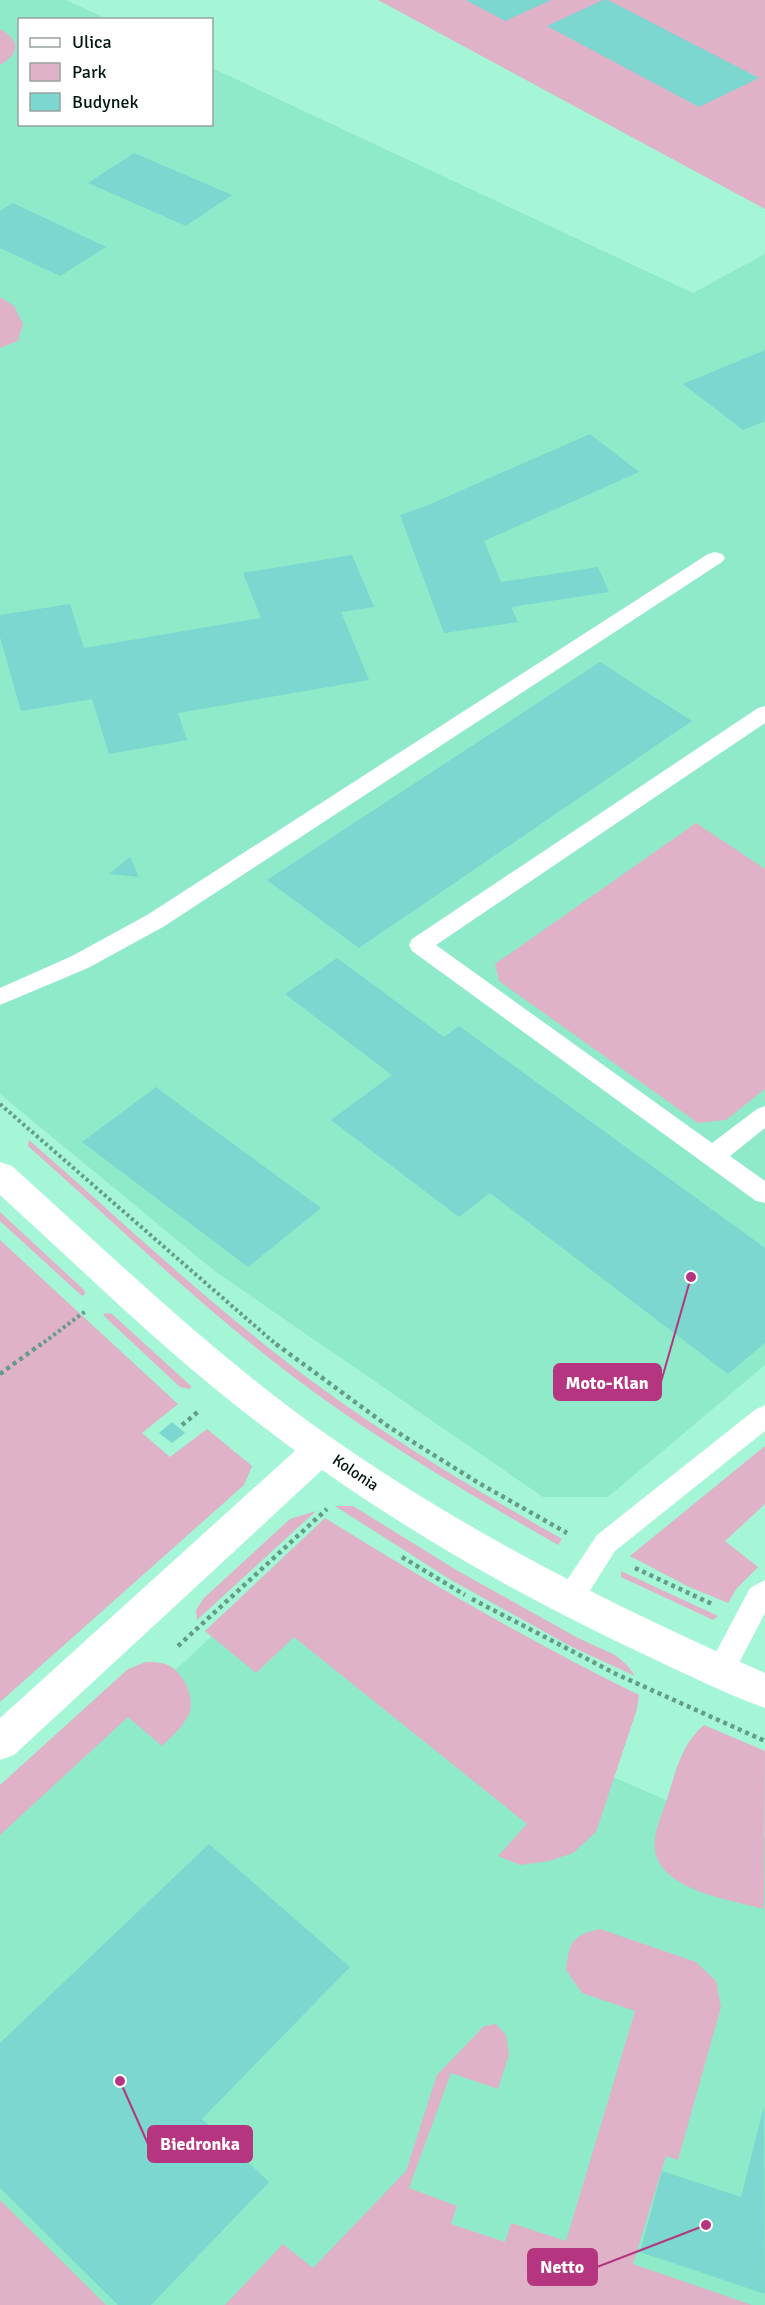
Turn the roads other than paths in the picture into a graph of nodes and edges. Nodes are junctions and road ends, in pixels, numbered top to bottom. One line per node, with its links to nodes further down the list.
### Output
1 (715, 558): 3 (lane)
2 (765, 713): 5 (lane)
3 (0, 998)
4 (765, 1115): 5 (lane)
5 (713, 1156): 7 (lane)
6 (0, 1175): 9 (street, Kolonia)
7 (765, 1194)
8 (765, 1416): 11 (lane)
9 (321, 1449): 11 (street, Kolonia); 14 (street)
10 (765, 1592): 12 (lane)
11 (569, 1600): 12 (street, Kolonia)
12 (720, 1671): 13 (street, Kolonia)
13 (765, 1691)
14 (0, 1743)

